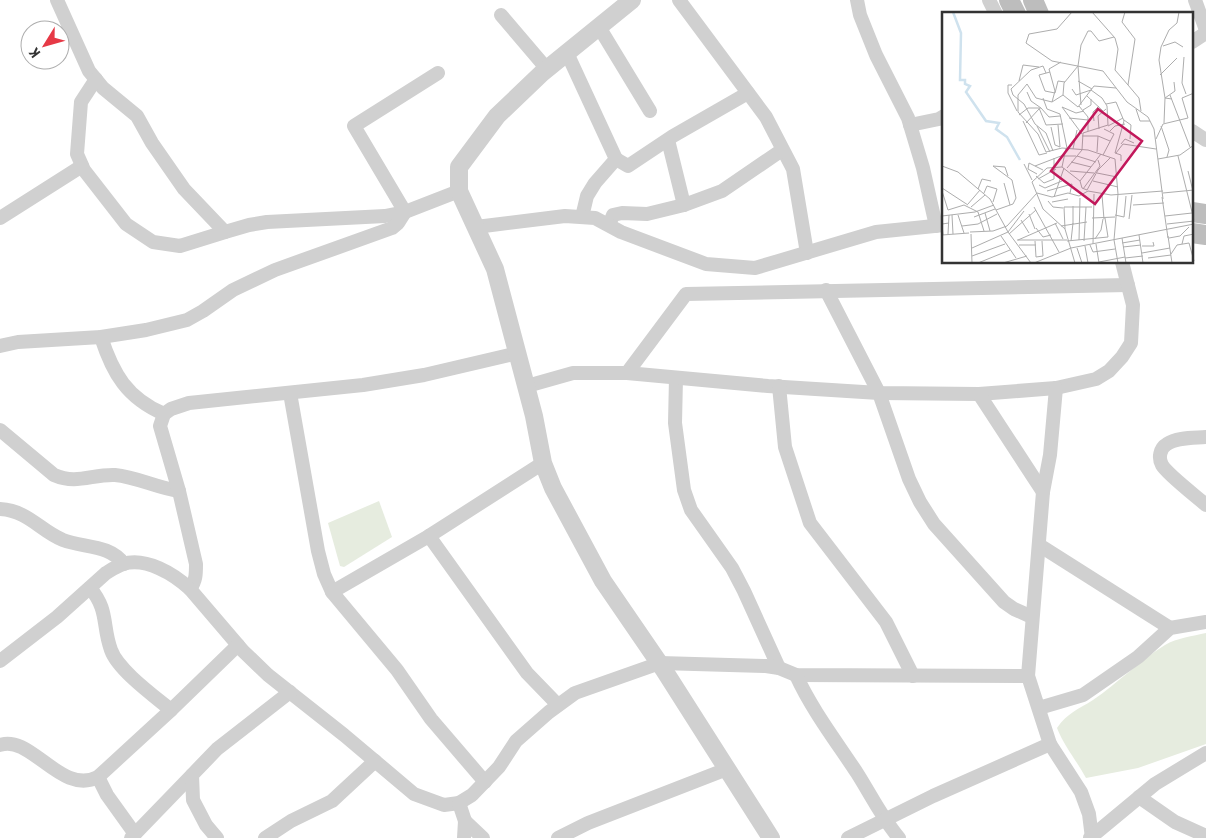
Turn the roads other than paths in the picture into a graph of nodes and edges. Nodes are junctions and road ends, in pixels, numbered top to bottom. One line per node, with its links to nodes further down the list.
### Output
1 (57, 0): 19 (street)
2 (632, 0): 13 (street)
3 (679, 0): 20 (street)
4 (857, 0): 23 (street)
5 (988, 0): 9 (street)
6 (1009, 0): 10 (main road)
7 (1033, 0): 11 (main road)
8 (1195, 0): 14 (street)
9 (995, 12)
10 (1015, 12)
11 (1039, 12)
12 (501, 15): 17 (street)
13 (599, 26): 16 (street); 21 (street)
14 (1206, 32): 15 (street)
15 (1194, 41)
16 (567, 53): 17 (street); 28 (street)
17 (547, 69): 30 (street)
18 (438, 73): 32 (street)
19 (96, 79): 29 (street); 38 (street)
20 (748, 93): 25 (street); 27 (street)
21 (650, 111)
22 (942, 117): 23 (street)
23 (910, 125): 35 (street)
24 (1194, 132): 26 (street)
25 (668, 140): 28 (street); 31 (street)
26 (1206, 140)
27 (782, 150): 31 (street); 39 (street)
28 (616, 159): 33 (street)
29 (82, 166): 34 (street); 38 (street)
30 (459, 191): 32 (street); 37 (street)
31 (684, 205): 36 (street)
32 (406, 212): 38 (street); 43 (street)
33 (582, 217): 36 (street); 37 (street)
34 (0, 218)
35 (939, 218): 39 (street)
36 (609, 225): 39 (street)
37 (476, 227): 45 (street)
38 (225, 232)
39 (807, 253)
40 (1123, 264): 41 (street)
41 (1128, 285): 42 (street); 50 (street)
42 (826, 290): 46 (street); 52 (street)
43 (100, 337): 44 (street); 54 (street)
44 (0, 346)
45 (518, 353): 48 (street); 51 (street)
46 (627, 373): 47 (street); 48 (street)
47 (676, 378): 49 (street); 74 (street)
48 (527, 386): 57 (street)
49 (779, 386): 52 (street); 76 (street)
50 (1056, 388): 53 (street); 59 (street)
51 (290, 393): 54 (street); 67 (street)
52 (879, 393): 53 (street); 68 (street)
53 (979, 394): 59 (street)
54 (164, 414): 58 (street)
55 (0, 430): 58 (street)
56 (1206, 437): 60 (street)
57 (543, 463): 62 (street); 73 (street)
58 (179, 491): 66 (street)
59 (1043, 492): 63 (street)
60 (1206, 505)
61 (3, 512): 64 (street)
62 (429, 536): 67 (street); 79 (street)
63 (1039, 545): 68 (street); 70 (street)
64 (124, 564): 65 (street); 66 (street)
65 (90, 588): 72 (street); 81 (street)
66 (190, 589): 71 (street)
67 (332, 592): 89 (street)
68 (1032, 617): 77 (street)
69 (1206, 622): 70 (street)
70 (1170, 628): 80 (street)
71 (238, 645): 78 (street); 81 (street)
72 (0, 662)
73 (660, 663): 74 (street); 79 (street); 86 (street)
74 (779, 668): 75 (street)
75 (796, 675): 76 (street); 92 (street)
76 (913, 676): 77 (street)
77 (1028, 676): 80 (street)
78 (290, 692): 85 (street); 87 (street)
79 (558, 705): 89 (street)
80 (1039, 708): 82 (street)
81 (171, 710): 88 (street)
82 (1050, 744): 92 (street); 104 (street)
83 (0, 745): 88 (street)
84 (1206, 753): 90 (street)
85 (376, 761): 91 (street); 97 (street)
86 (727, 769): 100 (street); 101 (street)
87 (192, 775): 94 (street); 96 (street)
88 (98, 778): 94 (street)
89 (485, 782): 91 (street)
90 (1138, 797): 95 (street); 104 (street)
91 (459, 803): 93 (street)
92 (886, 820): 102 (street); 103 (street)
93 (465, 821): 98 (street); 99 (street)
94 (133, 836)
95 (1206, 836)
96 (217, 838)
97 (265, 838)
98 (464, 838)
99 (482, 838)
100 (558, 838)
101 (771, 838)
102 (848, 838)
103 (899, 838)
104 (1091, 838)

